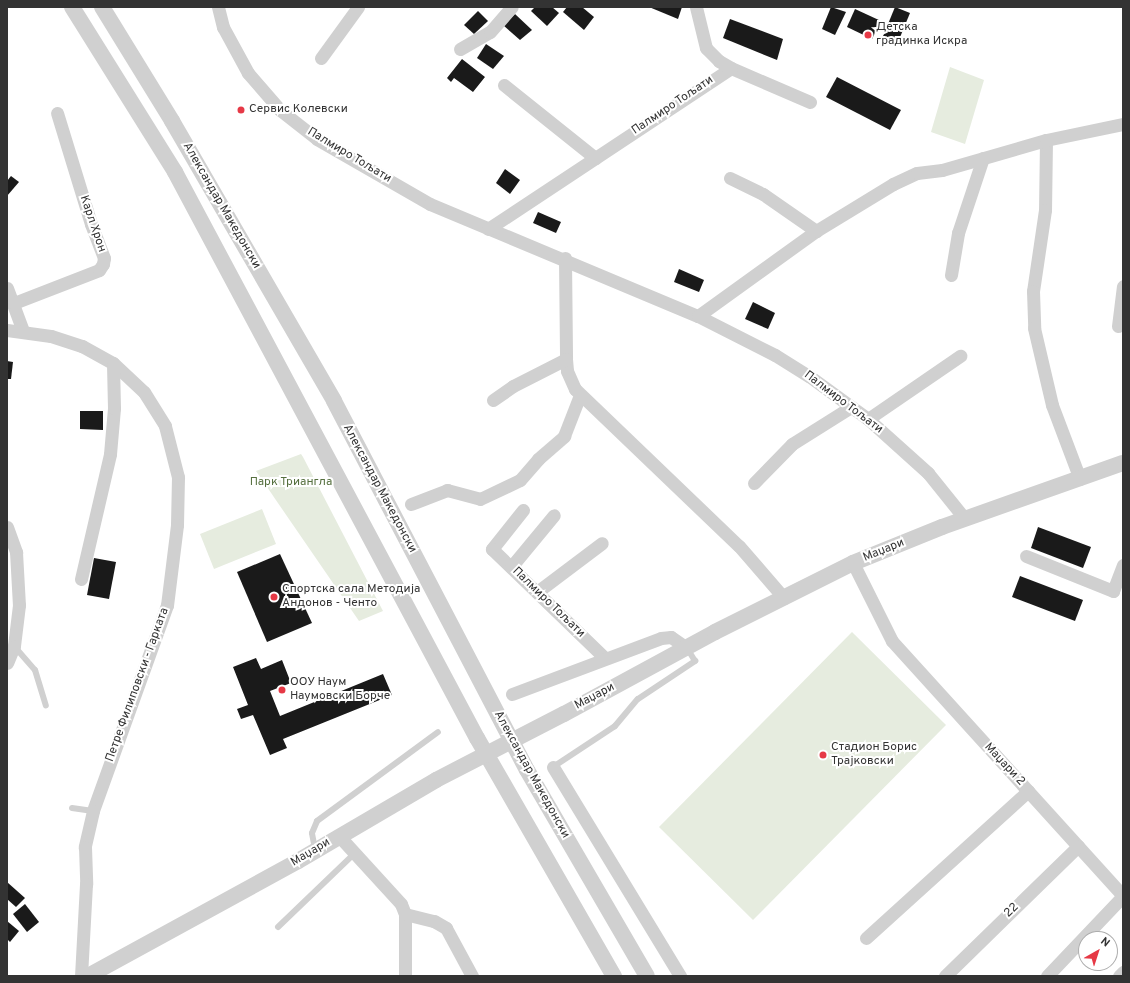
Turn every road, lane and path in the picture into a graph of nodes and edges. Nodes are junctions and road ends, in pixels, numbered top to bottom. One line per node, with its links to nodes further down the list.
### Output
1 (72, 7): 76 (street, Александар Македонски)
2 (102, 7): 77 (street, Александар Македонски)
3 (218, 7): 18 (street, Палмиро Тољати)
4 (358, 7): 8 (street)
5 (512, 7): 7 (street)
6 (696, 7): 9 (street, Палмиро Тољати)
7 (460, 49)
8 (321, 58)
9 (731, 68): 11 (street, Палмиро Тољати); 15 (street, Палмиро Тољати)
10 (504, 85): 15 (street)
11 (810, 102)
12 (57, 113): 24 (street, Карл Хрон)
13 (1123, 124): 14 (street)
14 (1046, 140): 16 (street); 37 (street)
15 (595, 158): 18 (street, Палмиро Тољати)
16 (983, 158): 19 (street); 21 (street)
17 (730, 178): 19 (street)
18 (488, 228): 20 (street, Палмиро Тољати)
19 (816, 231): 25 (street)
20 (565, 258): 25 (street, Палмиро Тољати); 30 (street)
21 (951, 275)
22 (1123, 286): 26 (street)
23 (7, 288): 24 (street)
24 (14, 303): 28 (street)
25 (698, 316): 34 (street, Палмиро Тољати)
26 (1118, 326)
27 (7, 330): 28 (street, Петре Филиповски - Гарката)
28 (23, 331): 31 (street, Петре Филиповски - Гарката)
29 (960, 356): 35 (street)
30 (566, 359): 32 (street); 33 (street)
31 (113, 363): 49 (street); 62 (street, Петре Филиповски - Гарката)
32 (580, 395): 39 (street); 51 (street)
33 (493, 400)
34 (851, 407): 35 (street, Палмиро Тољати); 38 (street)
35 (868, 419): 42 (street, Палмиро Тољати)
36 (1123, 463): 37 (street, Маџари)
37 (1080, 478): 42 (street, Маџари)
38 (754, 483)
39 (411, 504)
40 (523, 510): 48 (street, Палмиро Тољати)
41 (554, 515): 48 (street)
42 (965, 519): 46 (street, Маџари)
43 (7, 528): 52 (street)
44 (602, 543): 50 (street)
45 (1026, 556): 47 (street)
46 (853, 563): 51 (street, Маџари); 60 (street, Маџари 2)
47 (1123, 565)
48 (512, 567): 50 (street, Палмиро Тољати)
49 (80, 579)
50 (537, 592): 54 (street, Палмиро Тољати)
51 (784, 598): 53 (street, Маџари)
52 (14, 646): 55 (street); 57 (lane)
53 (687, 648): 54 (street); 59 (lane); 63 (street, Маџари, bridge)
54 (605, 658): 56 (street)
55 (7, 663)
56 (512, 694)
57 (46, 705)
58 (438, 732): 65 (lane)
59 (553, 767): 78 (street)
60 (1028, 791): 64 (street); 70 (street, Маџари 2)
61 (72, 808): 62 (lane)
62 (93, 810): 72 (street, Петре Филиповски - Гарката)
63 (339, 836): 65 (street, Маџари); 66 (street)
64 (1078, 846): 67 (street); 79 (street, 22)
65 (315, 851): 73 (street, Маџари)
66 (355, 853): 68 (street); 69 (lane)
67 (1123, 896): 80 (street)
68 (405, 914): 74 (street); 75 (street)
69 (278, 927)
70 (866, 938)
71 (1123, 972): 81 (street)
72 (81, 976)
73 (88, 976)
74 (405, 976)
75 (472, 976)
76 (614, 976)
77 (647, 976)
78 (680, 976)
79 (945, 976)
80 (1047, 976)
81 (1119, 976)

